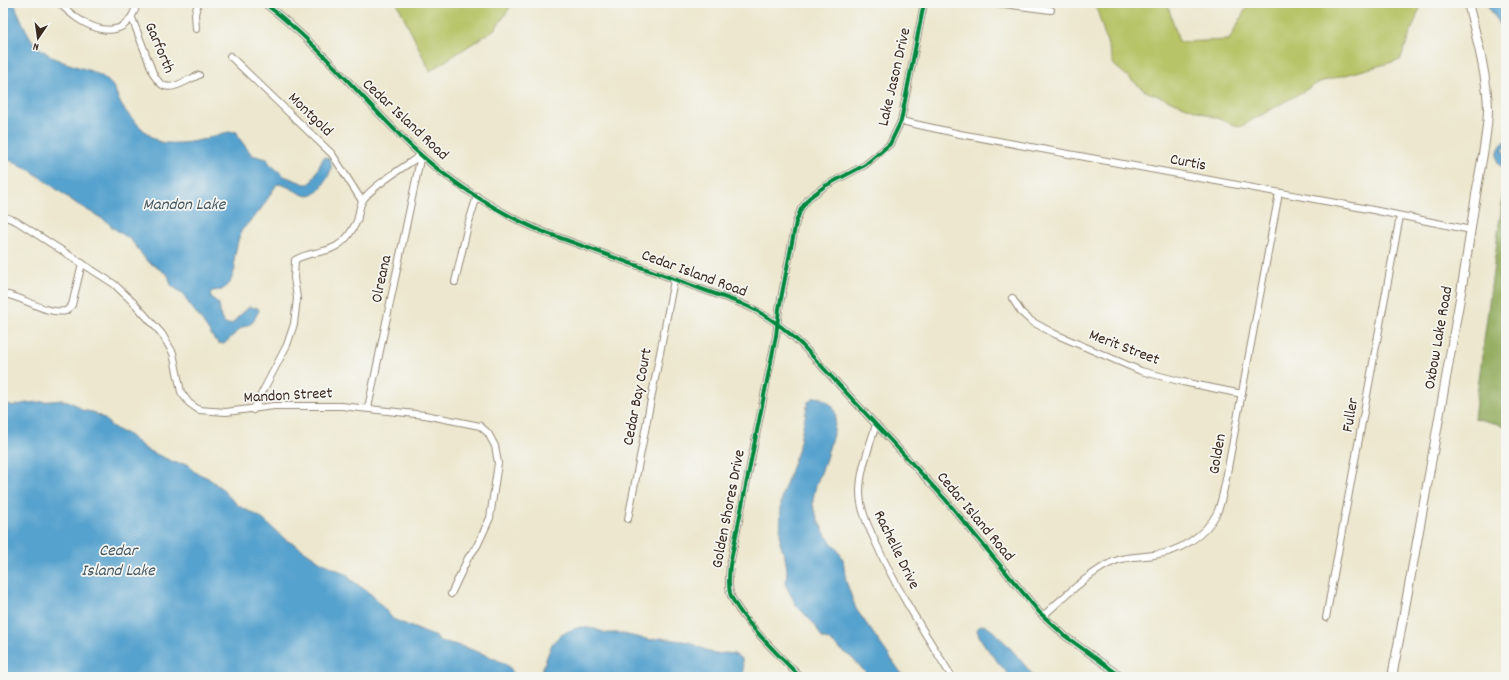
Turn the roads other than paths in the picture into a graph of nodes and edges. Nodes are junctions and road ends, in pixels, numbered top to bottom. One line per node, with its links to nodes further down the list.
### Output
1 (60, 3): 9 (street, Garforth)
2 (137, 3): 9 (street)
3 (198, 3): 10 (street)
4 (264, 3): 14 (street, Cedar Island Road)
5 (924, 3): 13 (street, Lake Jason Drive)
6 (996, 3): 8 (street)
7 (1468, 3): 20 (street, Oxbow Lake Road)
8 (1051, 10)
9 (132, 18): 12 (street, Garforth)
10 (196, 29)
11 (230, 56): 17 (street, Montgold)
12 (198, 75)
13 (901, 121): 15 (street, Curtis); 26 (street, Lake Jason Drive)
14 (421, 155): 16 (street, Cedar Island Road); 17 (street); 28 (street, Olreana)
15 (1279, 193): 19 (street, Curtis); 27 (street, Golden)
16 (478, 196): 22 (street, Cedar Island Road); 23 (street)
17 (362, 201): 29 (street)
18 (3, 216): 21 (street, Mandon Street)
19 (1400, 216): 20 (street, Curtis); 34 (street, Fuller)
20 (1471, 230): 38 (street, Oxbow Lake Road)
21 (82, 263): 24 (street); 29 (street, Mandon Street)
22 (674, 280): 26 (street, Cedar Island Road); 31 (street, Cedar Bay Court)
23 (454, 282)
24 (3, 294)
25 (1012, 298): 27 (street, Merit Street)
26 (777, 322): 30 (street, Cedar Island Road); 35 (street, Golden Shores Drive)
27 (1242, 394): 33 (street, Golden)
28 (368, 408): 29 (street, Mandon Street); 32 (street, Mandon Street)
29 (253, 410)
30 (876, 424): 33 (street, Cedar Island Road); 36 (street, Rachelle Drive)
31 (628, 519)
32 (451, 594)
33 (1043, 616): 37 (street, Cedar Island Road)
34 (1326, 618)
35 (800, 677)
36 (952, 677)
37 (1122, 677)
38 (1392, 677)

